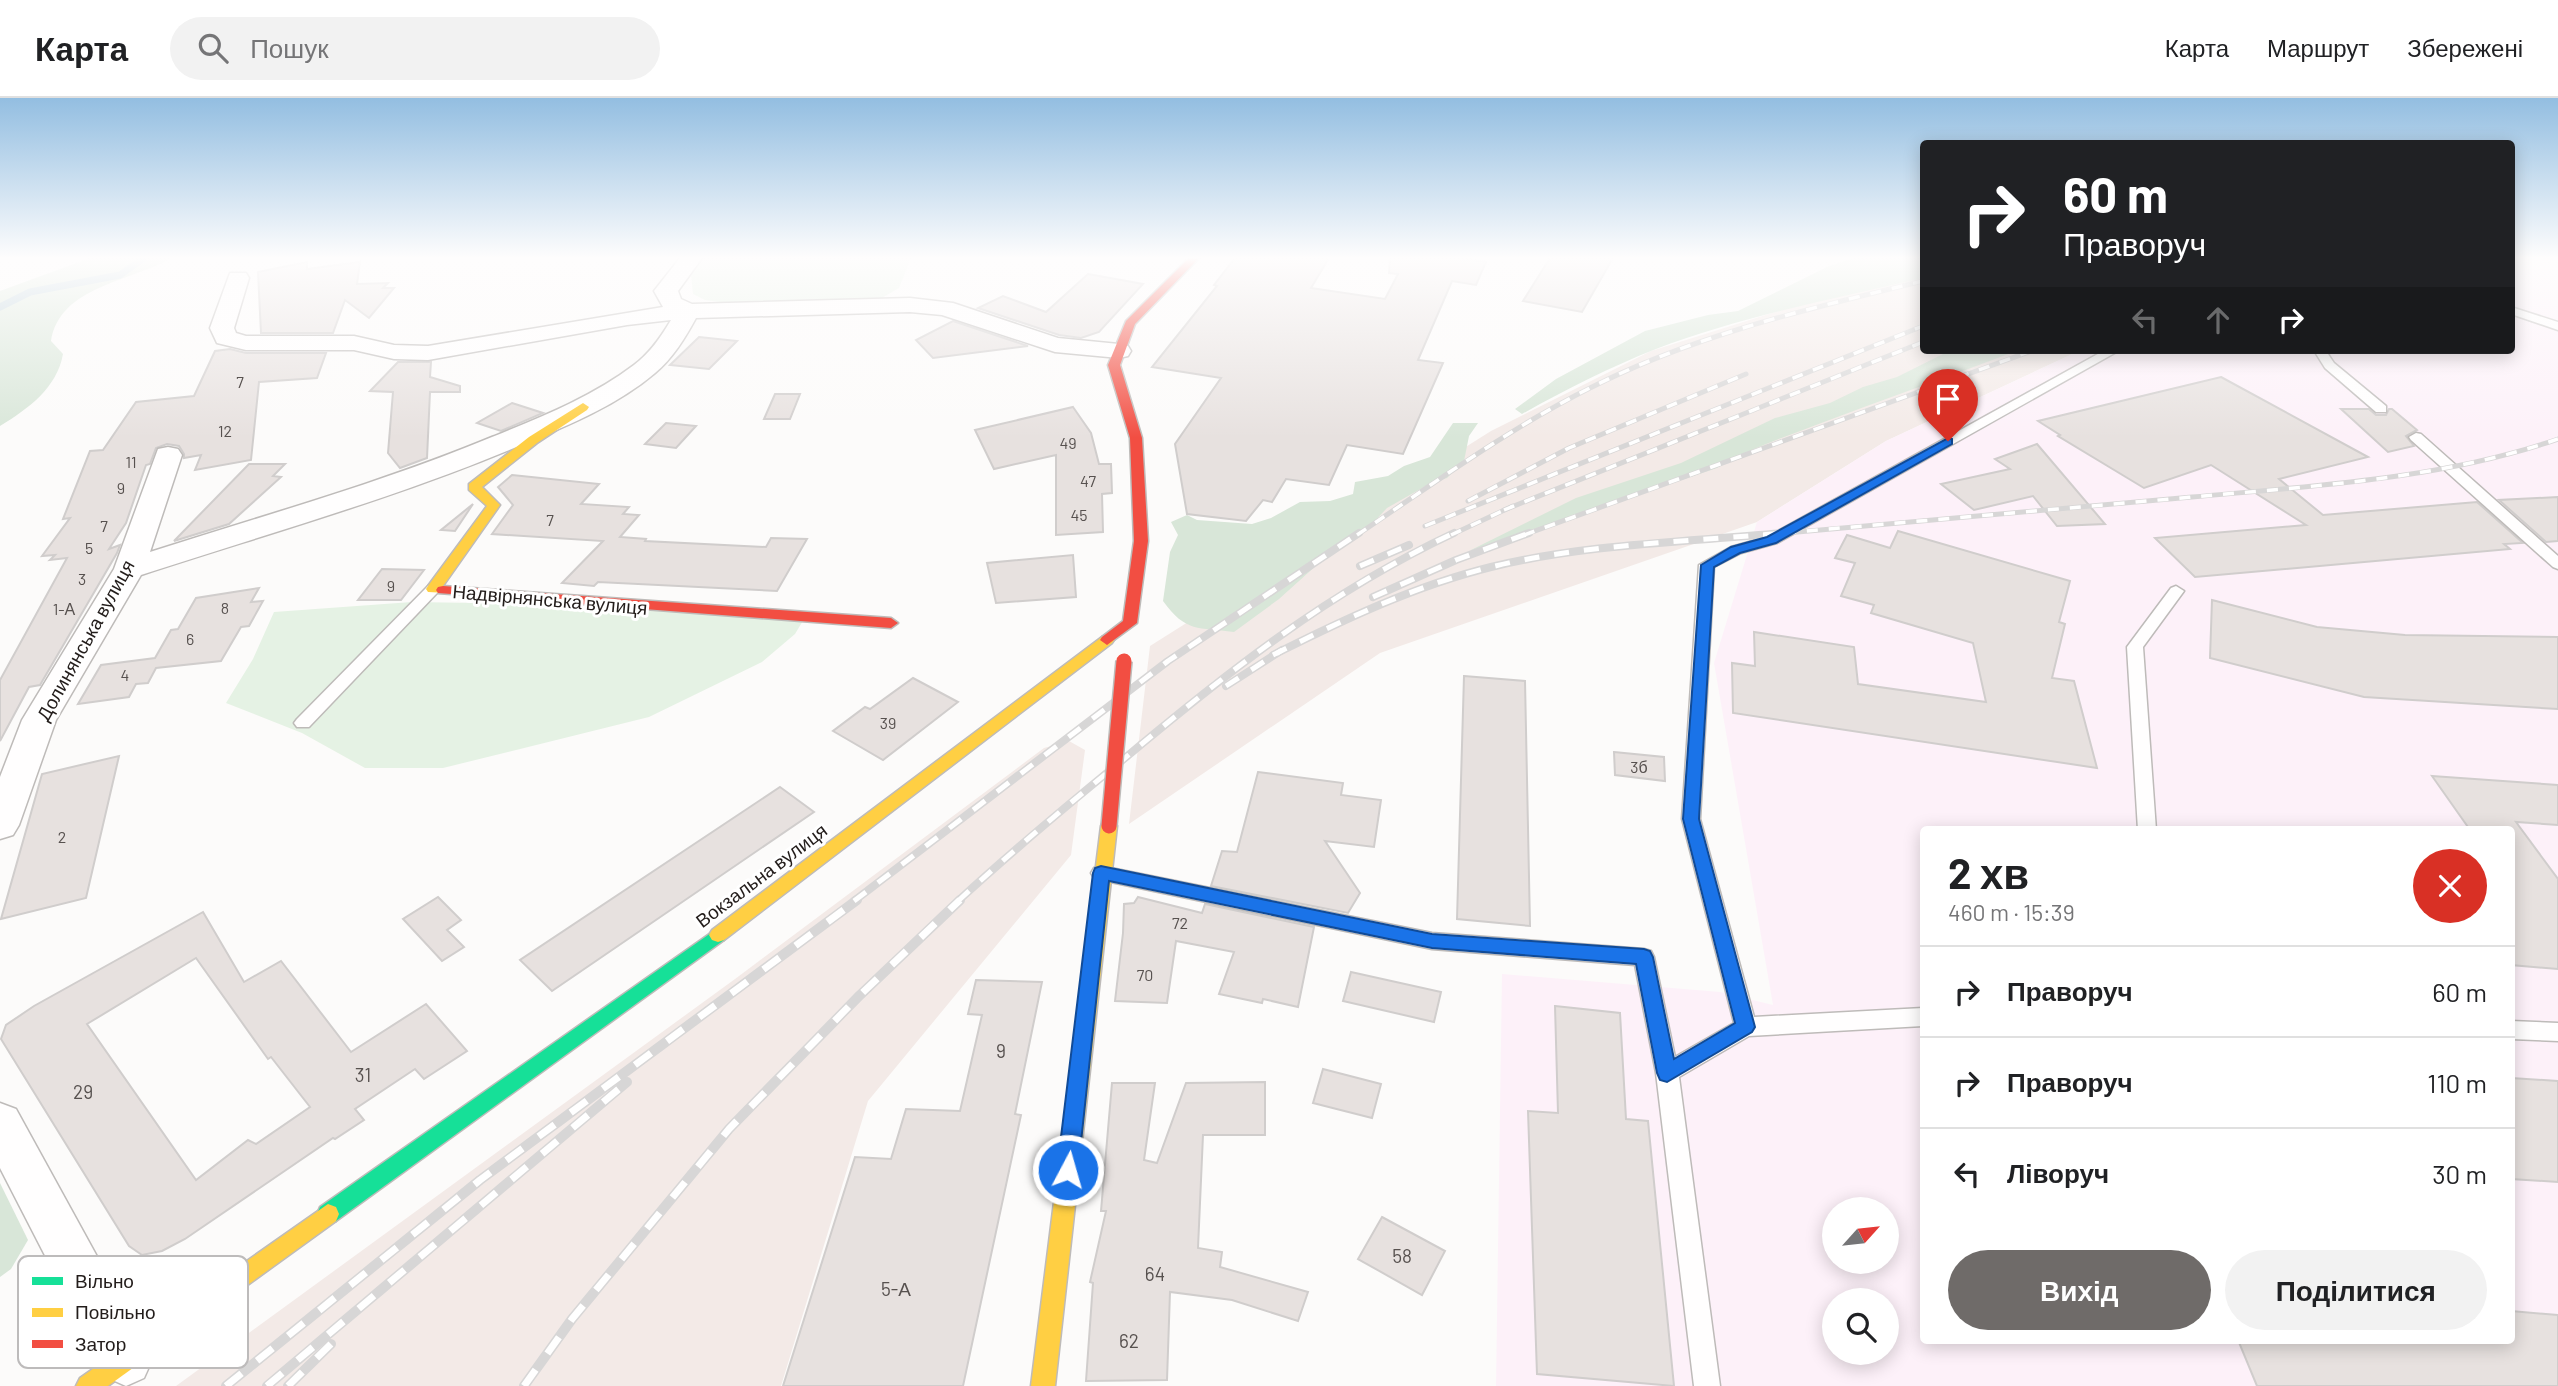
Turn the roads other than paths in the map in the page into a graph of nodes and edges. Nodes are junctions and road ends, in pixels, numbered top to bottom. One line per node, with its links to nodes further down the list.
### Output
1 (225, 318): 2 (street)
2 (621, 318)
3 (684, 318): 11 (street, Надвірнянська вулиця)
4 (975, 318): 8 (street)
5 (1135, 318): 8 (main road)
6 (2535, 318): 7 (lane)
7 (2558, 326)
8 (1119, 351): 20 (main road)
9 (2107, 354): 26 (lane)
10 (2322, 354): 12 (lane)
11 (583, 407): 16 (street, Надвірнянська вулиця); 17 (main road, Надвірнянська вулиця)
12 (2381, 409)
13 (2416, 437): 15 (lane)
14 (168, 455): 16 (street, Долинянська вулиця)
15 (2558, 564)
16 (129, 569): 22 (street, Долинянська вулиця)
17 (433, 589): 19 (main road, Надвірнянська вулиця); 21 (lane)
18 (2176, 591): 23 (lane)
19 (891, 623)
20 (1130, 623): 24 (main road, bridge); 32 (main road, Вокзальна вулиця)
21 (303, 723)
22 (0, 825)
23 (2147, 826)
24 (1101, 873): 29 (lane); 35 (main road)
25 (1920, 1017): 26 (lane)
26 (1746, 1027): 29 (lane)
27 (2515, 1030): 28 (lane)
28 (2558, 1032)
29 (1667, 1073): 36 (lane)
30 (0, 1123): 31 (street)
31 (71, 1256)
32 (248, 1272)
33 (114, 1368): 34 (main road, Вокзальна вулиця)
34 (88, 1386)
35 (1043, 1386)
36 (1707, 1386)

